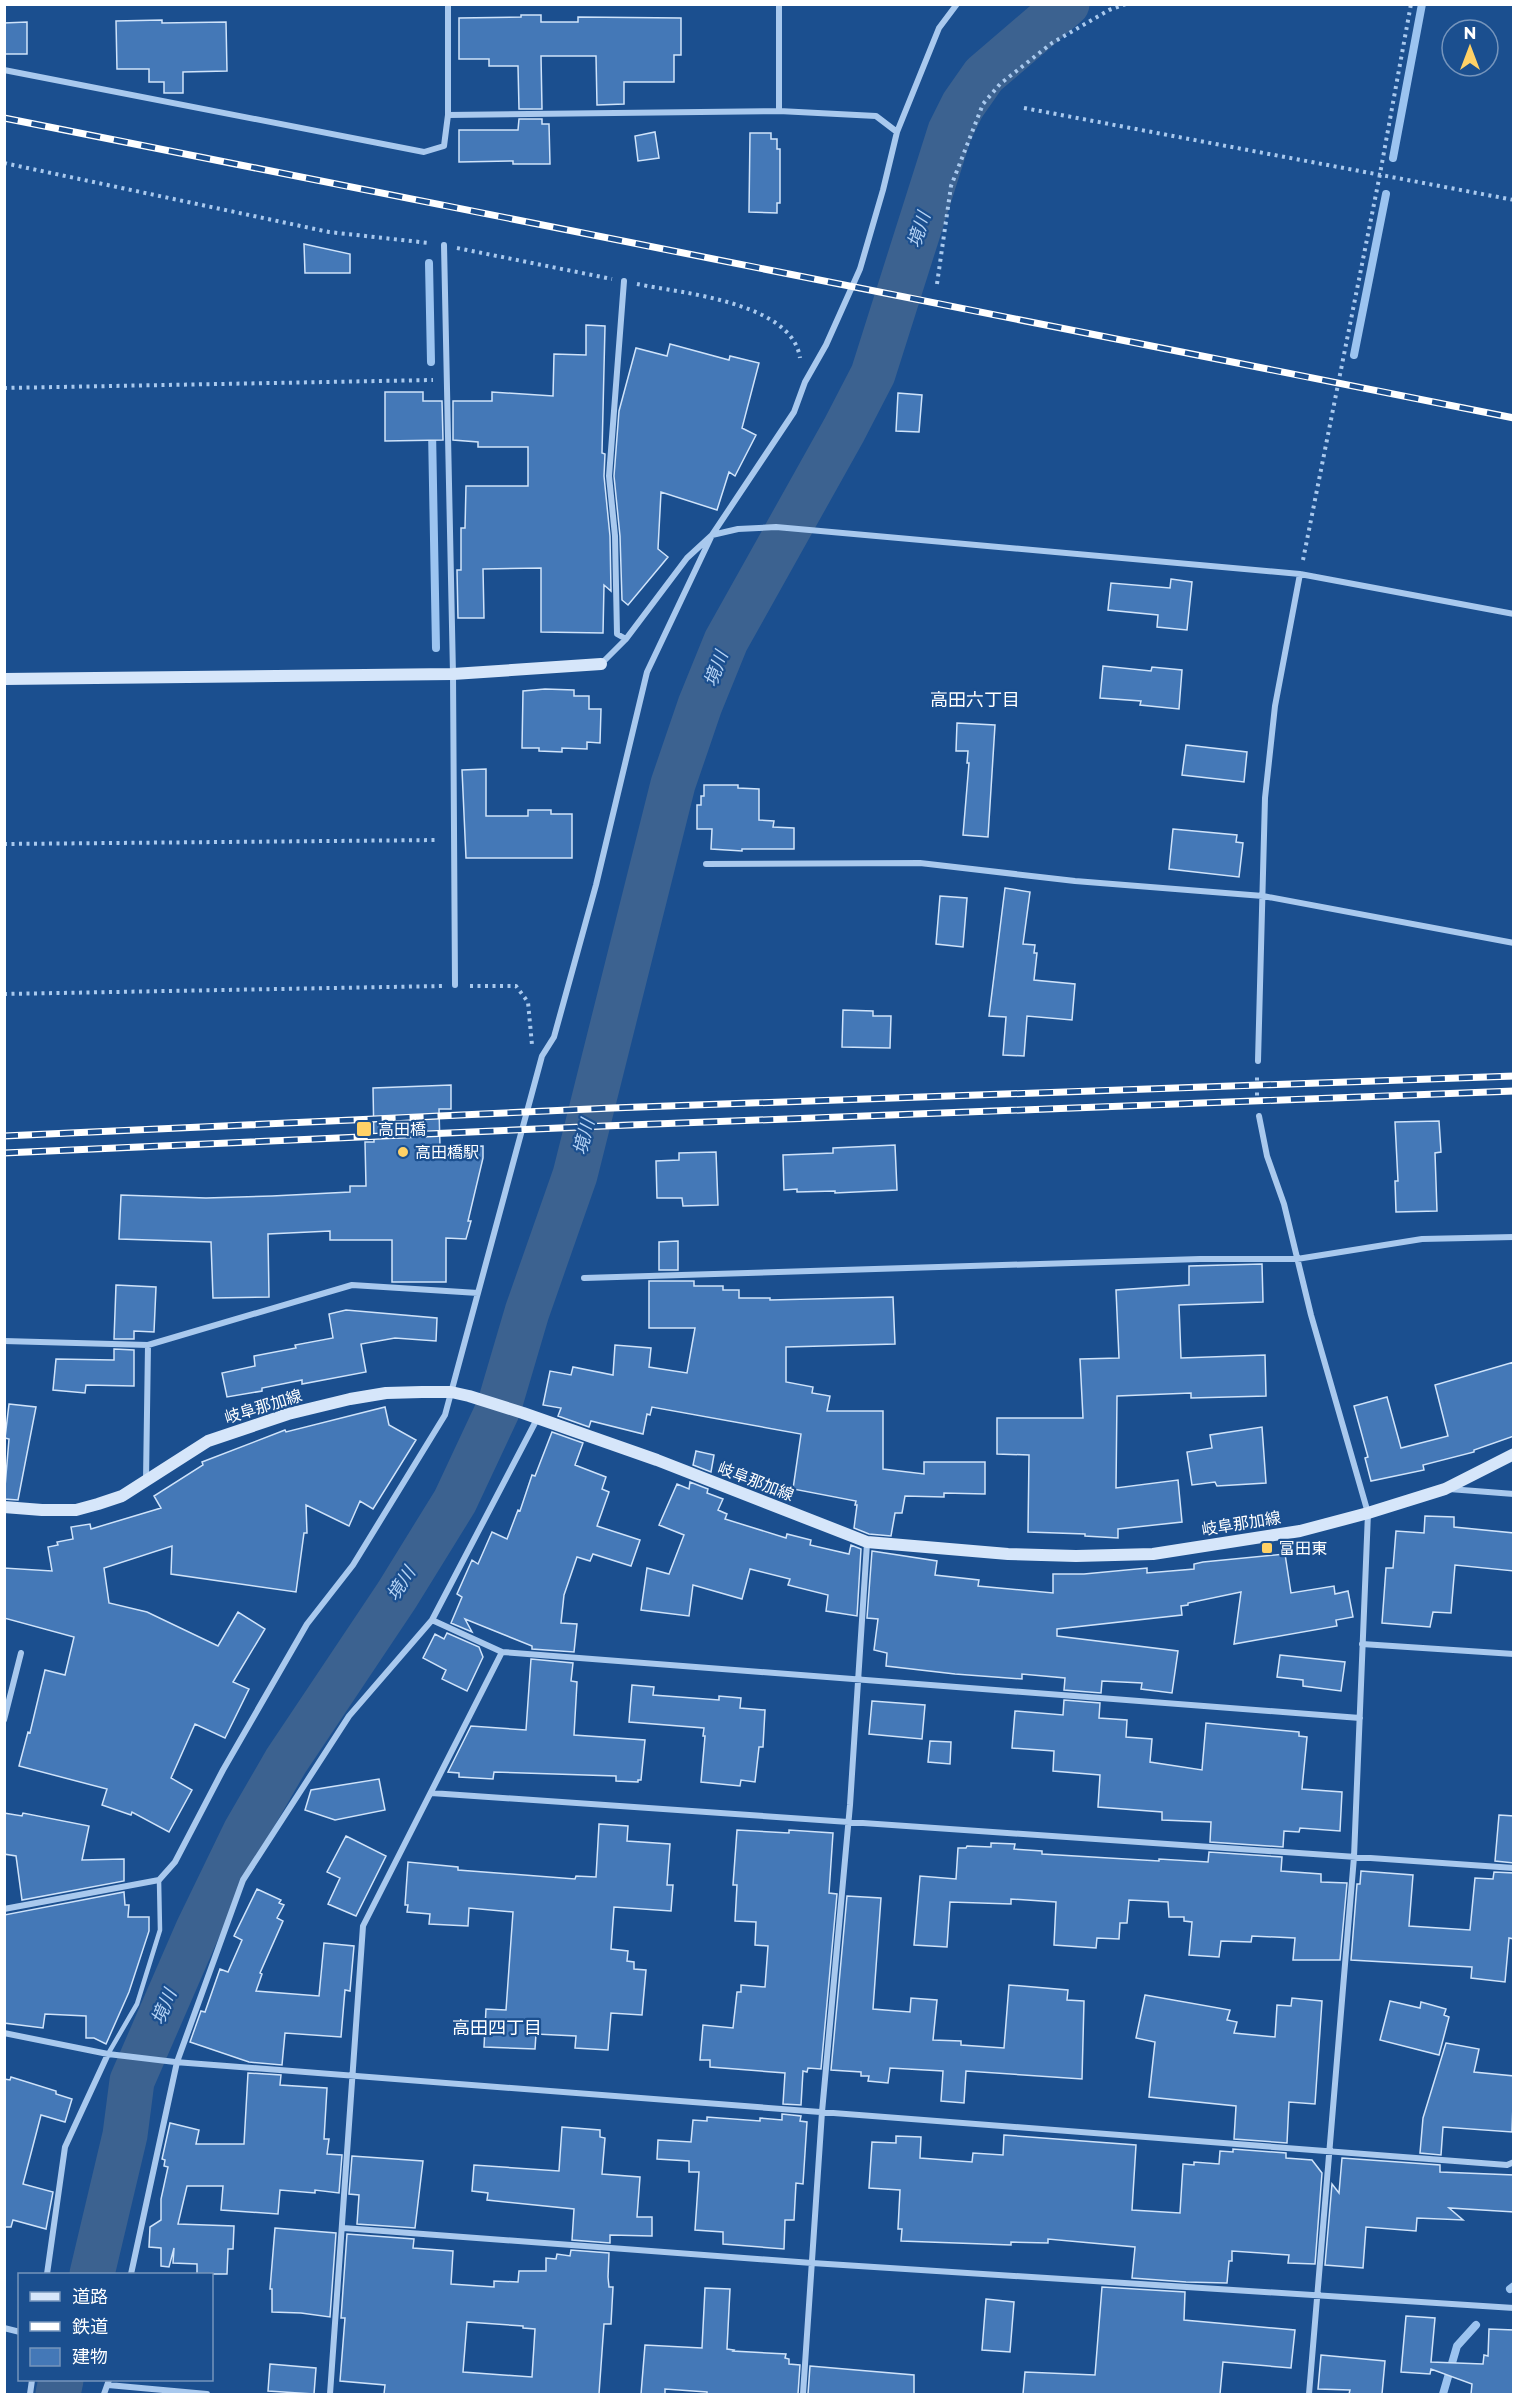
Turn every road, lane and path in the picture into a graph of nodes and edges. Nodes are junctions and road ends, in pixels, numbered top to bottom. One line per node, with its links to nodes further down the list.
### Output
1 (448, 4): 9 (street)
2 (779, 4): 8 (street)
3 (957, 4): 10 (street)
4 (1126, 4): 16 (path)
5 (1411, 4): 12 (path)
6 (4, 70): 9 (street)
7 (1024, 108): 12 (path)
8 (778, 111): 9 (street); 10 (street)
9 (448, 115)
10 (897, 132): 18 (street)
11 (4, 163): 14 (path)
12 (1380, 174): 13 (path); 21 (path)
13 (1514, 200)
14 (444, 245): 15 (path); 17 (street)
15 (624, 281): 18 (path); 23 (street)
16 (937, 284)
17 (446, 380): 19 (path); 25 (street)
18 (805, 382): 20 (street)
19 (4, 388)
20 (712, 535): 21 (street); 23 (street); 34 (street)
21 (1300, 574): 22 (street); 30 (street)
22 (1514, 614)
23 (626, 639): 24 (street)
24 (600, 664): 25 (main road)
25 (453, 674): 26 (main road); 27 (street)
26 (4, 679)
27 (454, 840): 28 (path); 32 (street)
28 (4, 844)
29 (706, 864): 30 (street)
30 (1263, 897): 31 (street); 35 (street)
31 (1514, 943)
32 (455, 986): 33 (path); 34 (path)
33 (4, 994)
34 (542, 1056): 40 (street)
35 (1258, 1061): 36 (path)
36 (1259, 1116): 38 (street)
37 (1514, 1237): 38 (street)
38 (1297, 1259): 39 (street); 50 (street)
39 (584, 1278)
40 (478, 1293): 42 (street); 43 (street)
41 (4, 1341): 42 (street)
42 (147, 1345): 46 (street)
43 (451, 1392): 44 (main road, 岐阜那加線); 46 (main road, 岐阜那加線); 64 (street)
44 (537, 1419): 51 (main road, 岐阜那加線); 52 (street)
45 (1514, 1454): 47 (main road, 岐阜那加線)
46 (146, 1480): 49 (main road, 岐阜那加線)
47 (1445, 1489): 48 (street); 50 (main road, 岐阜那加線)
48 (1514, 1494)
49 (4, 1507)
50 (1368, 1513): 51 (main road, 岐阜那加線); 53 (street)
51 (867, 1542): 57 (street)
52 (432, 1620): 54 (street); 68 (street)
53 (1362, 1644): 56 (street); 58 (street)
54 (502, 1652): 57 (street); 60 (street)
55 (21, 1653): 59 (street)
56 (1514, 1654)
57 (858, 1680): 58 (street); 61 (street)
58 (1360, 1718): 62 (street)
59 (4, 1720)
60 (431, 1793): 61 (street); 69 (street)
61 (847, 1822): 62 (street); 70 (street)
62 (1354, 1857): 63 (street); 71 (street)
63 (1514, 1868)
64 (159, 1880): 65 (street); 67 (lane)
65 (4, 1909)
66 (4, 2034): 67 (street)
67 (108, 2054): 68 (street); 75 (street)
68 (176, 2062): 69 (street); 76 (street)
69 (352, 2076): 70 (street); 73 (street)
70 (822, 2112): 71 (street); 74 (street)
71 (1331, 2150): 72 (street); 77 (street)
72 (1514, 2162)
73 (343, 2228): 74 (street); 82 (street)
74 (812, 2263): 77 (street); 83 (street)
75 (47, 2273)
76 (131, 2273)
77 (1317, 2296): 78 (street); 84 (street)
78 (1514, 2308)
79 (108, 2382): 80 (street); 81 (street)
80 (104, 2394)
81 (207, 2394)
82 (330, 2394)
83 (803, 2394)
84 (1309, 2394)

